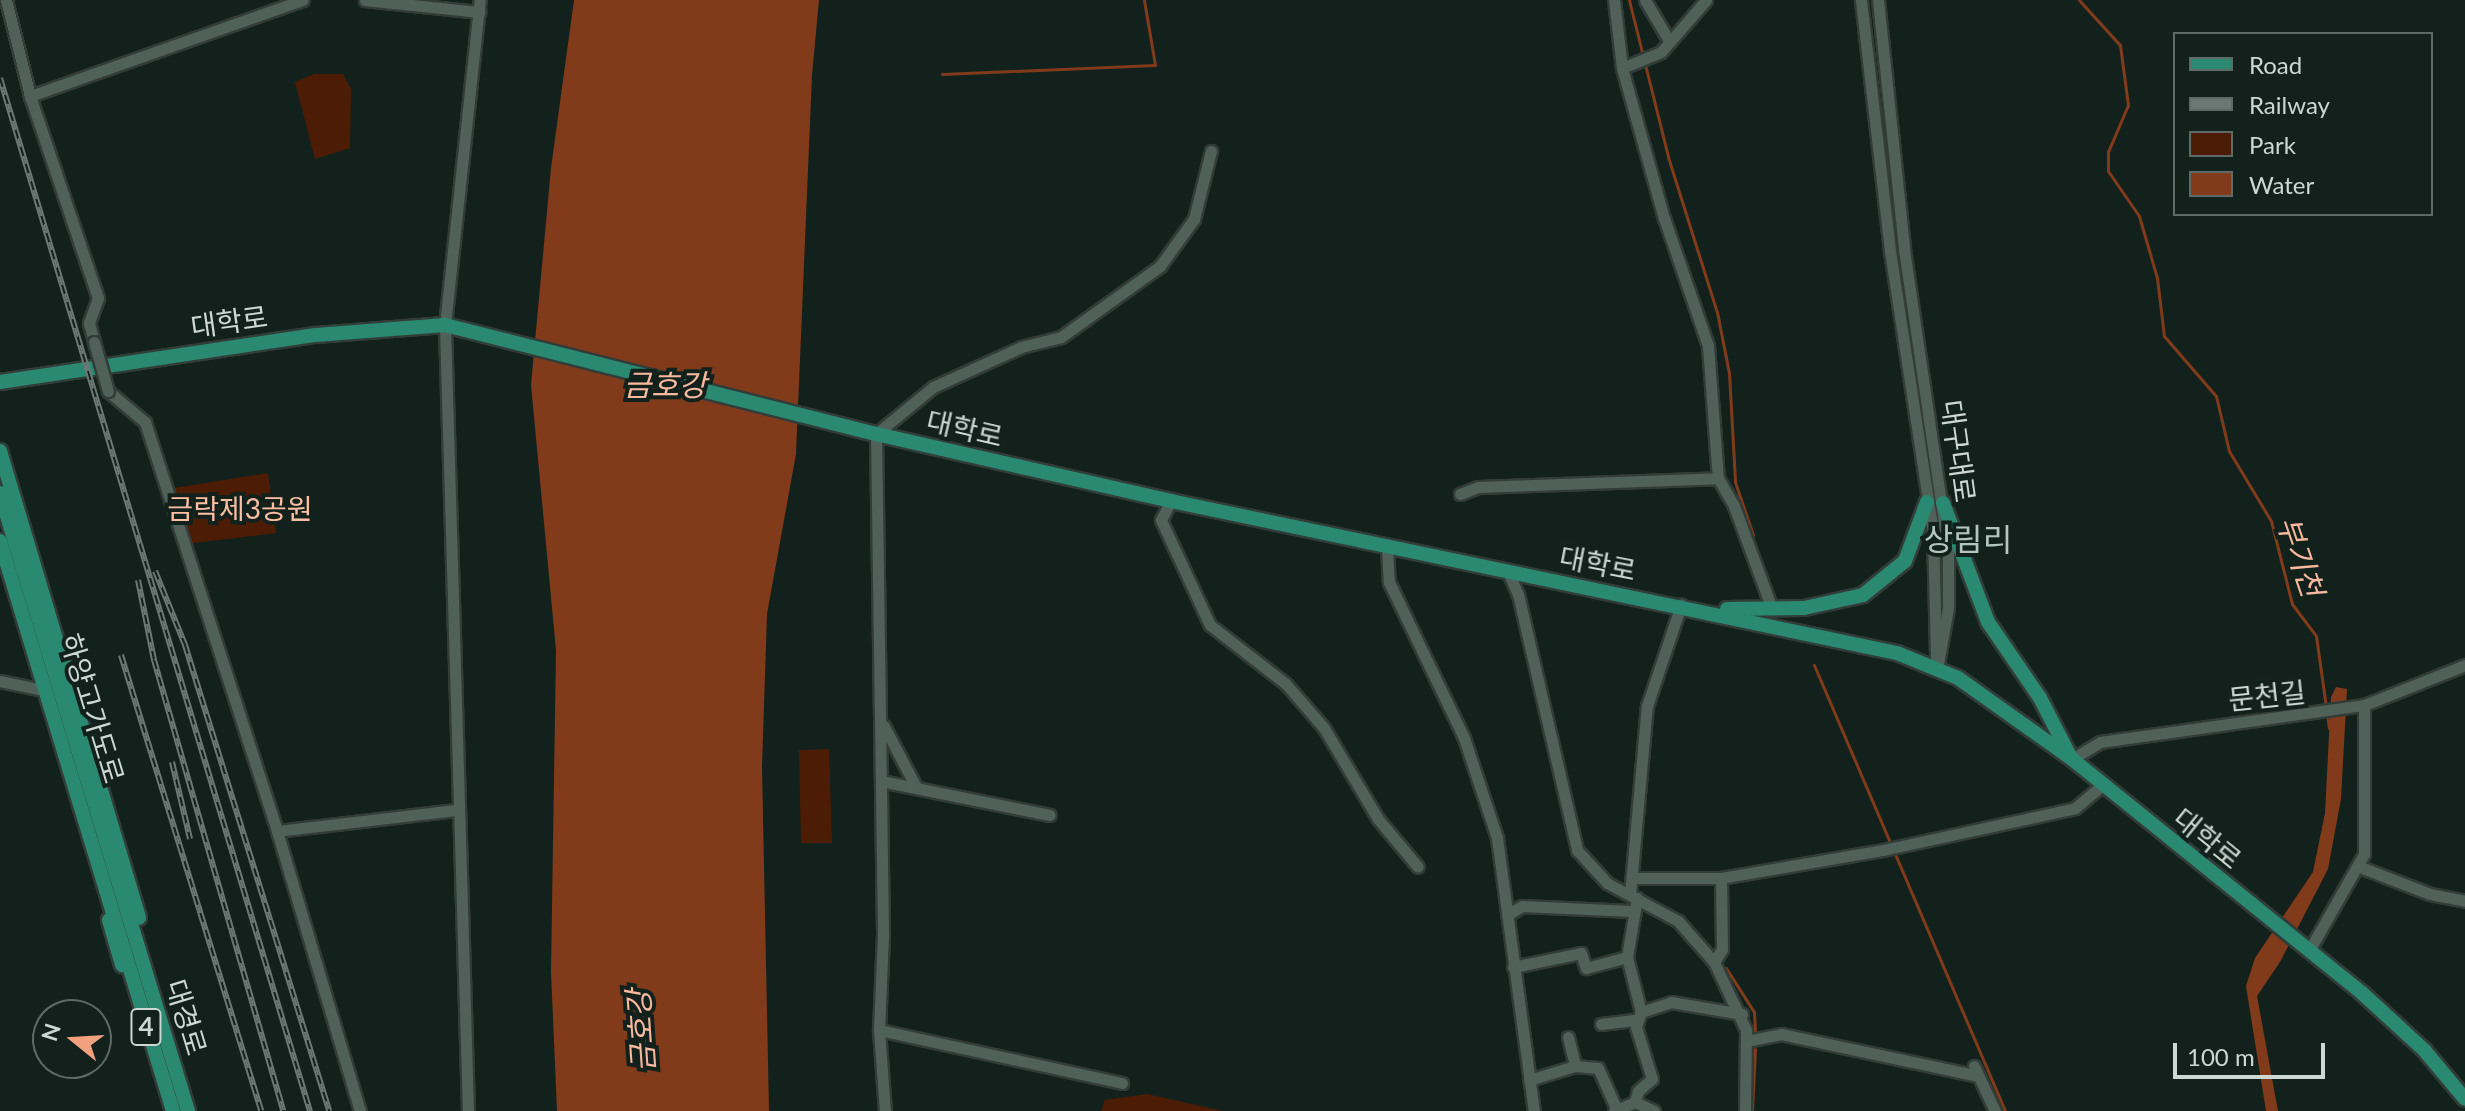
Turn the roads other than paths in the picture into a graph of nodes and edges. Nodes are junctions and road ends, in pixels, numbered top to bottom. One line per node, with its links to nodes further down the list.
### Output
1 (6, 0): 12 (street)
2 (303, 0): 12 (street)
3 (365, 0): 9 (street)
4 (1614, 0): 11 (street)
5 (1645, 0): 10 (street)
6 (1706, 0): 10 (street)
7 (1861, 0): 22 (street, 대구대로)
8 (1878, 0): 23 (street, 대구대로)
9 (480, 6): 14 (street)
10 (1668, 39): 11 (street)
11 (1634, 64): 18 (street)
12 (30, 96): 44 (street, bridge)
13 (1211, 151): 16 (street)
14 (445, 325): 15 (main road, 대학로); 16 (main road, 대학로); 42 (street)
15 (0, 382)
16 (876, 434): 21 (main road, 대학로); 37 (street)
17 (0, 451): 58 (main road)
18 (1718, 478): 20 (street); 29 (street)
19 (0, 493): 53 (main road, 하양고가도로)
20 (1460, 494)
21 (1171, 501): 25 (main road, 대학로); 45 (street)
22 (1927, 502): 29 (main road); 32 (street, 대구대로)
23 (1943, 503): 32 (street, 대구대로); 38 (main road)
24 (0, 541): 53 (main road, 하양고가도로)
25 (1387, 548): 27 (main road, 대학로); 52 (street)
26 (0, 568): 35 (main road)
27 (1508, 572): 28 (main road, 대학로); 49 (street)
28 (1681, 605): 30 (main road, 대학로); 47 (street)
29 (1771, 606): 30 (main road)
30 (1707, 609): 32 (main road, 대학로)
31 (2465, 665): 33 (street, 문천길)
32 (1937, 669): 38 (main road, 대학로)
33 (2459, 676): 36 (street, 문천길)
34 (0, 681): 35 (street)
35 (37, 689): 62 (main road)
36 (2364, 705): 38 (street, 문천길); 46 (street)
37 (881, 718): 39 (street); 40 (street)
38 (2072, 759): 41 (main road, 대학로)
39 (881, 781): 40 (street); 63 (street)
40 (915, 785): 43 (street)
41 (2102, 785): 48 (street); 54 (main road, 대학로)
42 (457, 810): 44 (street); 75 (street)
43 (1050, 815)
44 (277, 831): 74 (street)
45 (1418, 867)
46 (2360, 867): 50 (street); 54 (street)
47 (1632, 878): 48 (street); 49 (street)
48 (1721, 878): 56 (street)
49 (1634, 896): 51 (street); 56 (street)
50 (2465, 901)
51 (1632, 911): 52 (street); 55 (street)
52 (1507, 915): 57 (street)
53 (131, 941): 58 (main road, 대경로 / 4); 62 (main road, 대경로 / 4)
54 (2307, 946): 69 (main road)
55 (1627, 957): 57 (street); 60 (street)
56 (1714, 962): 59 (street)
57 (1513, 967): 67 (street)
58 (149, 981): 73 (main road, 대경로 / 4)
59 (1742, 1014): 60 (street); 65 (street)
60 (1638, 1016): 61 (street); 70 (street)
61 (1601, 1024)
62 (146, 1026): 72 (main road, 대경로 / 4)
63 (879, 1030): 68 (street); 76 (street)
64 (1568, 1037): 66 (street)
65 (1746, 1041): 79 (street); 80 (street)
66 (1575, 1066): 67 (street); 71 (street)
67 (1529, 1080): 77 (street)
68 (1122, 1083)
69 (2465, 1099)
70 (1635, 1102): 71 (street); 78 (street)
71 (1616, 1110)
72 (173, 1111)
73 (188, 1111)
74 (360, 1111)
75 (468, 1111)
76 (885, 1111)
77 (1534, 1111)
78 (1654, 1111)
79 (1745, 1111)
80 (1995, 1111)

